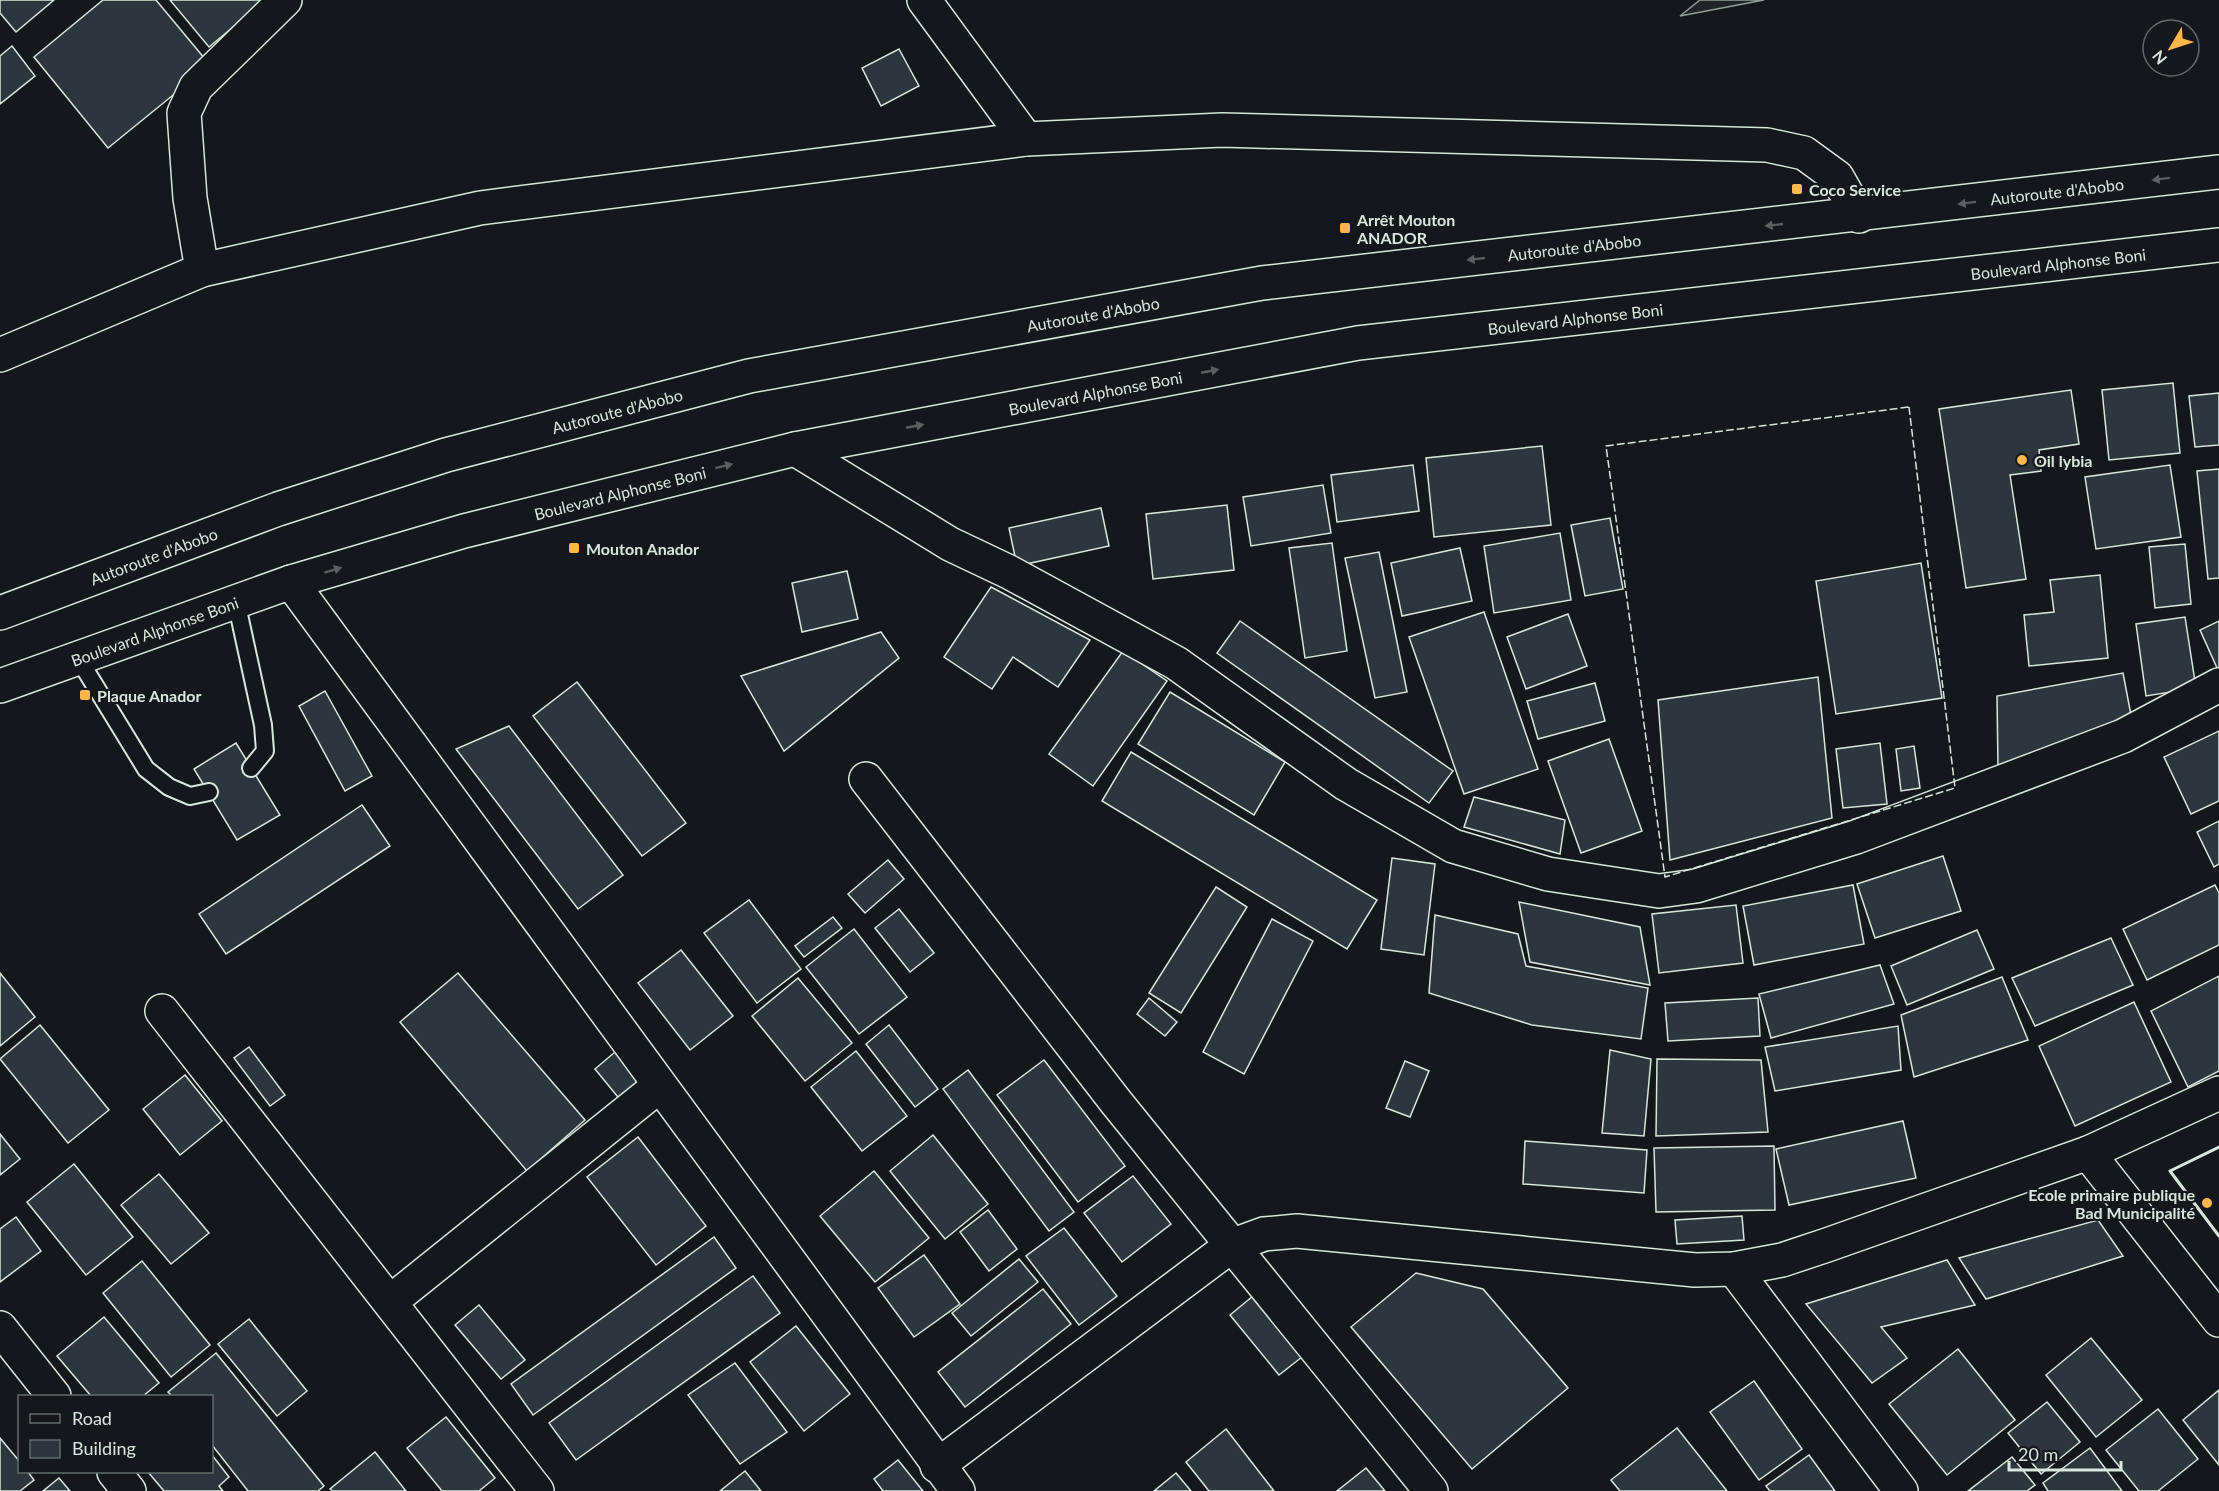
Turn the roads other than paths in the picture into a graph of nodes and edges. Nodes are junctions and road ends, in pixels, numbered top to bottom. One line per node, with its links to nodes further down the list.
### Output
1 (285, 0): 7 (street)
2 (924, 0): 3 (street)
3 (1026, 140): 5 (street); 7 (street)
4 (2219, 172): 5 (street, Autoroute d'Abobo, one-way to 5)
5 (1859, 216): 12 (street, Autoroute d'Abobo, one-way to 12)
6 (2219, 244): 9 (street, Boulevard Alphonse Boni, one-way to 6)
7 (202, 270): 8 (street)
8 (0, 355)
9 (795, 449): 10 (street, Boulevard Alphonse Boni, one-way to 9); 14 (street)
10 (291, 582): 11 (street, Boulevard Alphonse Boni); 20 (street)
11 (236, 601): 13 (street, Boulevard Alphonse Boni); 16 (lane)
12 (0, 613)
13 (78, 658): 15 (street, Boulevard Alphonse Boni); 18 (lane)
14 (2219, 685)
15 (0, 686)
16 (251, 768)
17 (867, 779): 23 (street)
18 (208, 792)
19 (162, 1011): 25 (street)
20 (659, 1086): 25 (street); 29 (street)
21 (2219, 1094): 22 (street)
22 (2088, 1154): 24 (street); 26 (street)
23 (1232, 1246): 24 (street); 29 (street); 34 (street)
24 (1734, 1269): 35 (street)
25 (390, 1302): 32 (street)
26 (2219, 1320)
27 (0, 1328): 28 (street)
28 (53, 1395)
29 (937, 1466): 33 (street)
30 (115, 1473): 31 (street)
31 (129, 1491)
32 (537, 1491)
33 (958, 1491)
34 (1431, 1491)
35 (1901, 1491)

